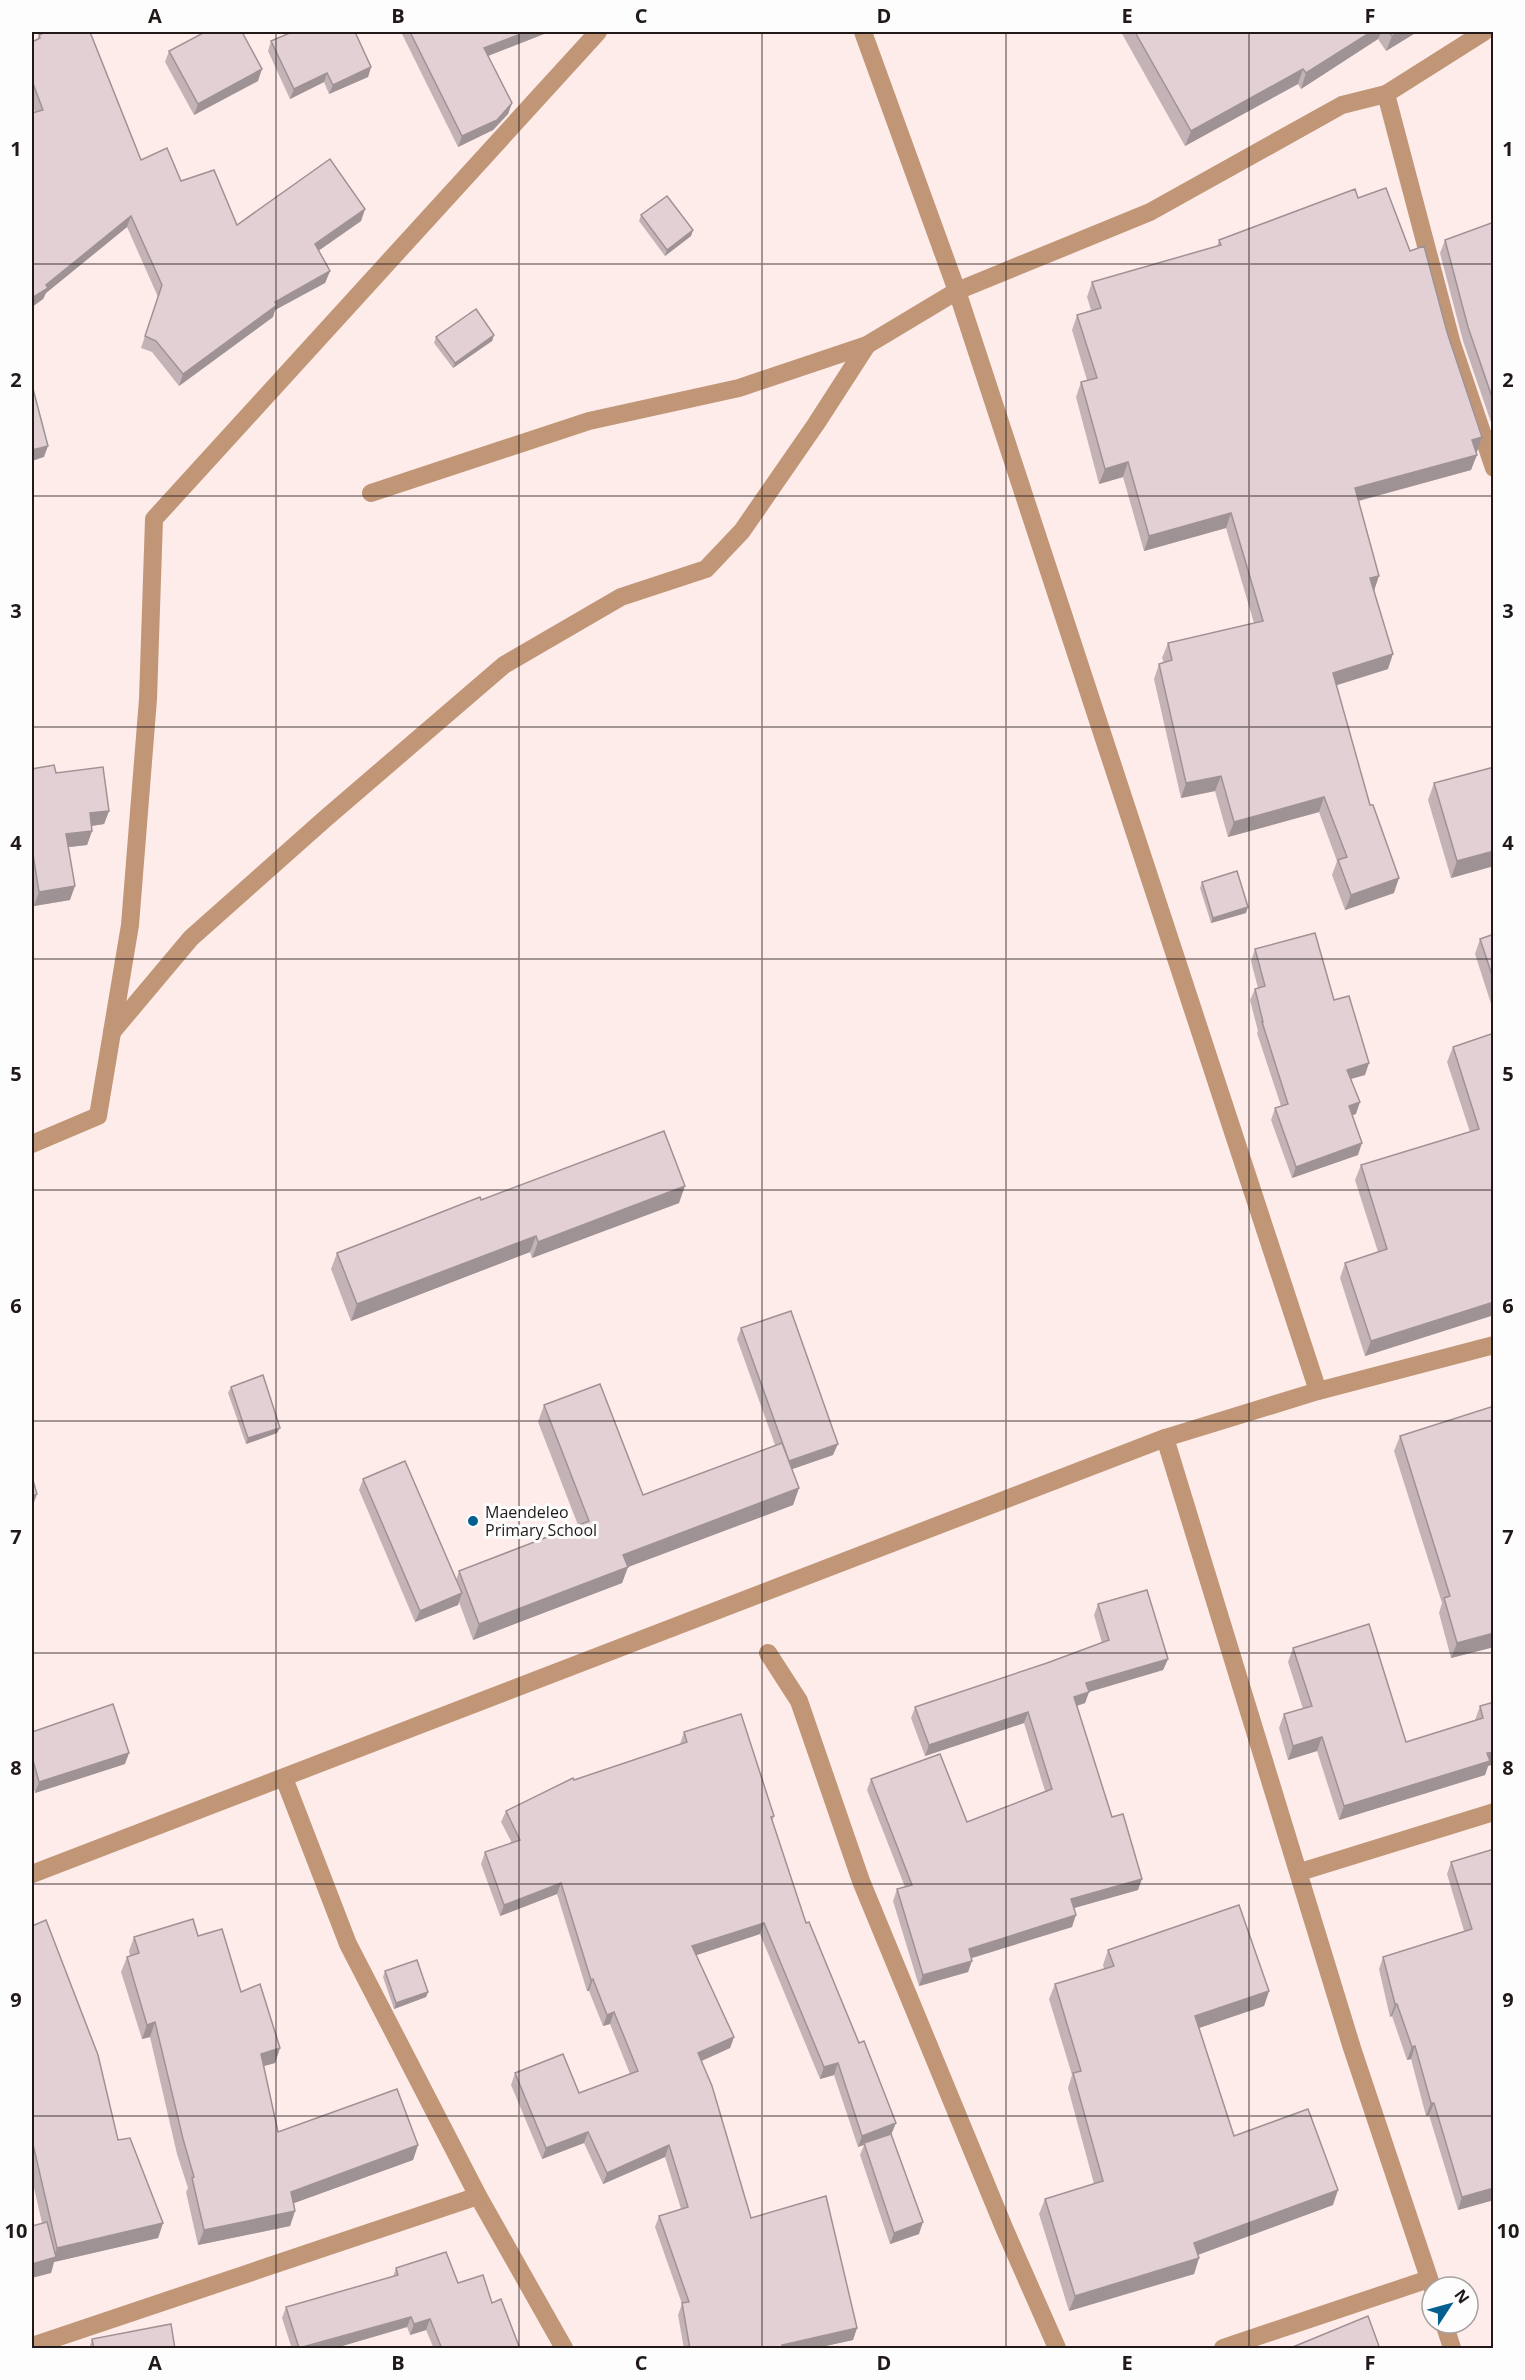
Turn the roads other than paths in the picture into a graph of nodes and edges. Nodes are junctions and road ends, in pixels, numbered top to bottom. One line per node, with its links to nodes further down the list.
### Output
1 (598, 32): 9 (street)
2 (864, 32): 5 (street)
3 (1484, 32): 4 (street)
4 (1386, 94): 5 (street); 7 (street)
5 (957, 291): 6 (street); 12 (street)
6 (867, 345): 8 (street); 9 (street)
7 (1494, 468)
8 (371, 493)
9 (112, 1032): 10 (street)
10 (32, 1144)
11 (1494, 1345): 12 (street)
12 (1318, 1391): 13 (street)
13 (1165, 1438): 15 (street); 17 (street)
14 (768, 1653): 24 (street)
15 (284, 1778): 18 (street); 19 (street)
16 (1494, 1812): 17 (street)
17 (1300, 1872): 20 (street)
18 (32, 1874)
19 (478, 2196): 22 (street); 23 (street)
20 (1428, 2275)
21 (1420, 2286): 25 (street)
22 (32, 2346)
23 (564, 2349)
24 (1057, 2349)
25 (1222, 2349)

